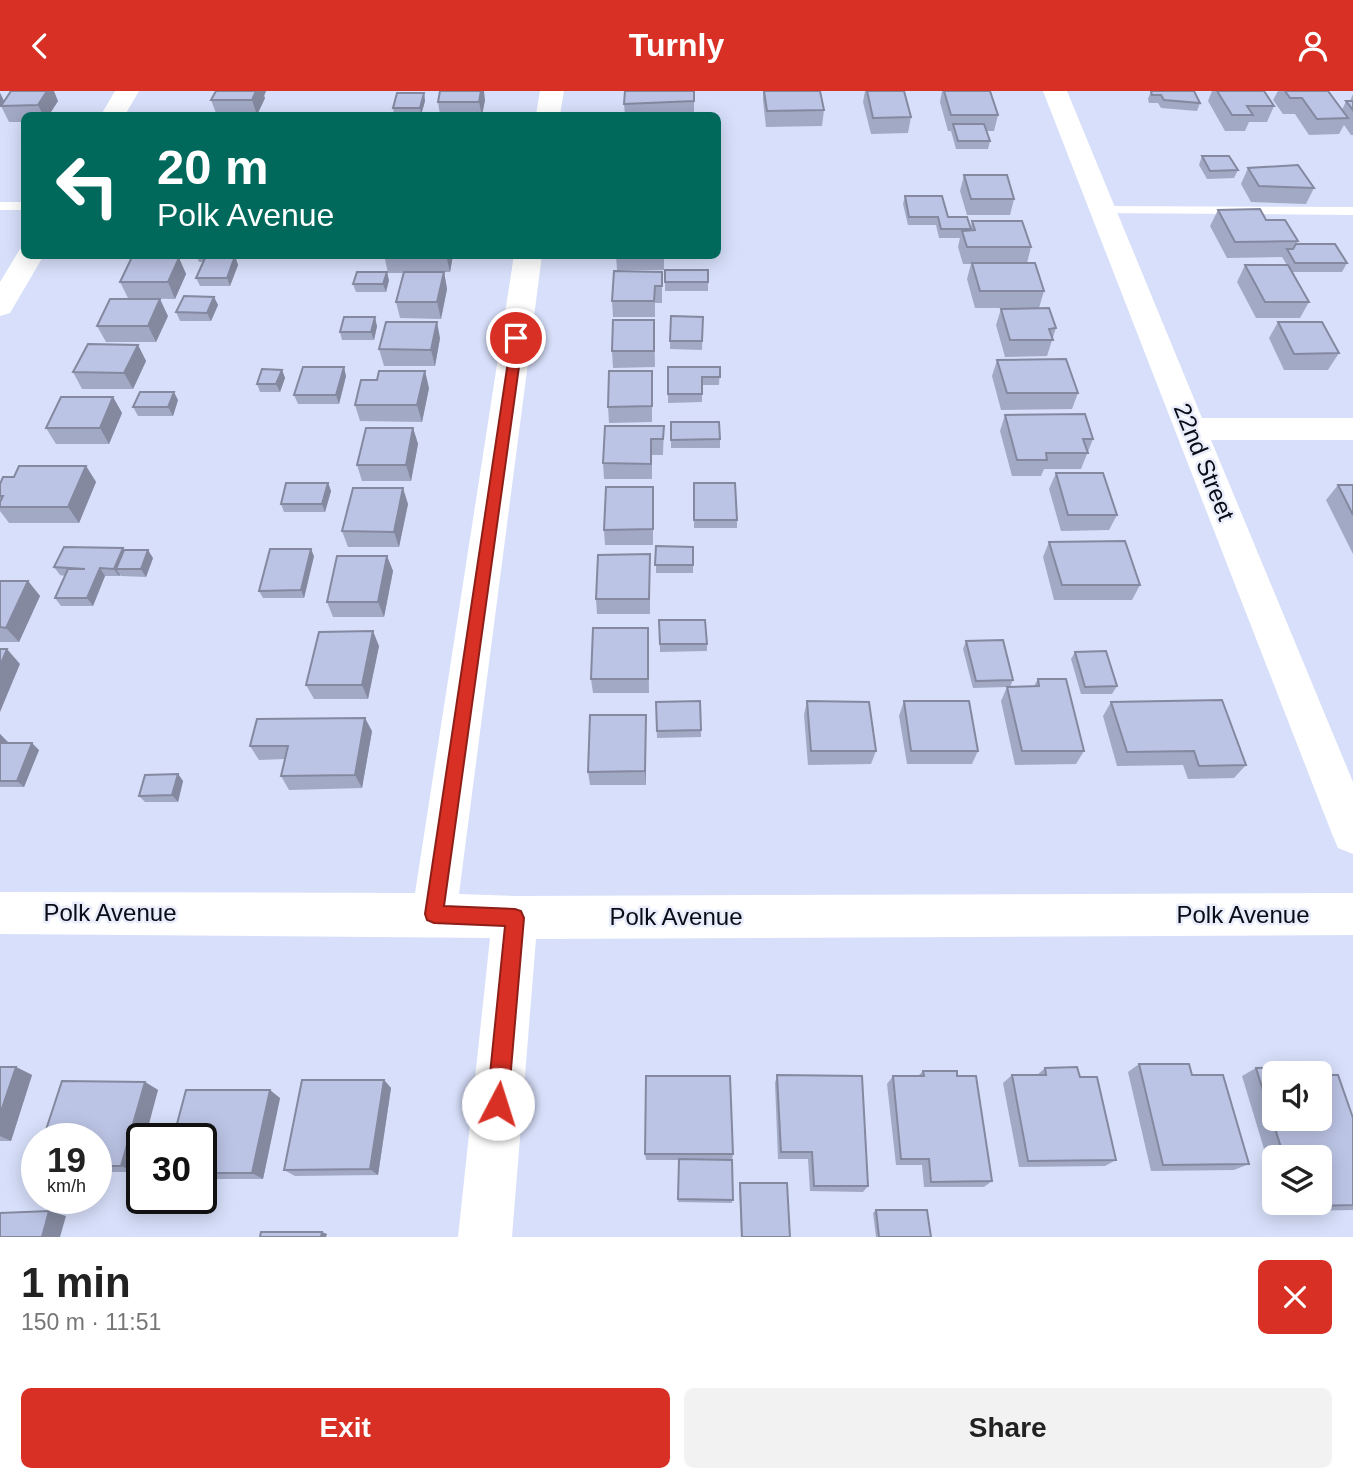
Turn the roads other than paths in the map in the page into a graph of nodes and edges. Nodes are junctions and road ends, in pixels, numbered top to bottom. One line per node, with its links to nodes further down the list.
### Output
1 (127, 91): 4 (street)
2 (552, 91): 5 (street)
3 (1055, 91): 8 (street, 22nd Street)
4 (115, 112)
5 (548, 112)
6 (0, 206): 7 (lane)
7 (21, 206)
8 (1103, 211): 9 (lane); 13 (street, 22nd Street)
9 (1353, 211)
10 (28, 259): 12 (street)
11 (527, 259): 17 (street)
12 (0, 307)
13 (1190, 429): 14 (street); 15 (street, 22nd Street)
14 (1353, 429)
15 (1353, 834)
16 (0, 913): 17 (street, Polk Avenue)
17 (434, 914): 19 (street, Polk Avenue)
18 (1353, 914): 19 (street, Polk Avenue)
19 (515, 918): 20 (street)
20 (485, 1237)

